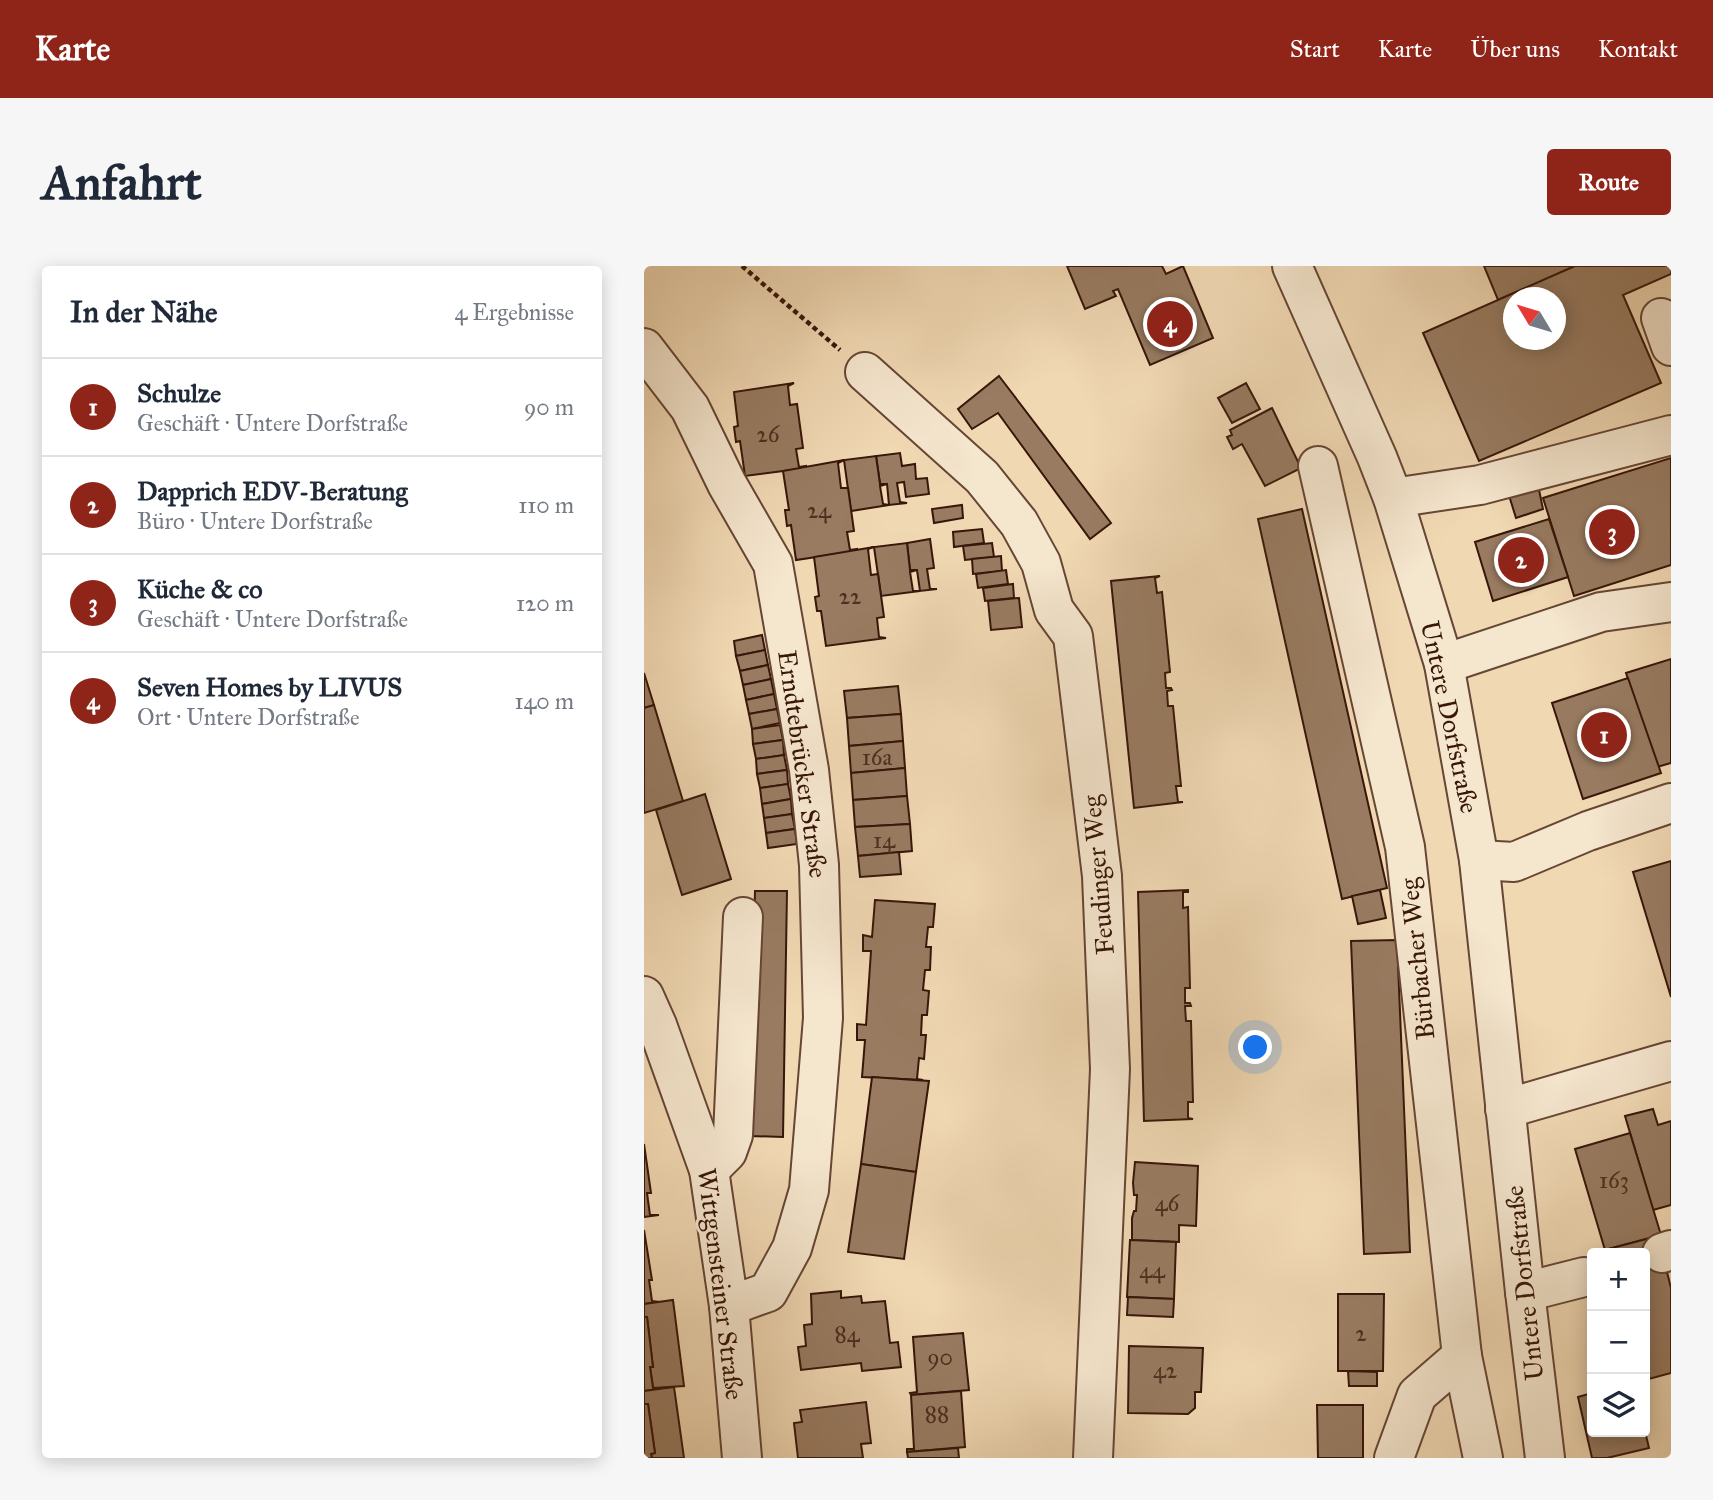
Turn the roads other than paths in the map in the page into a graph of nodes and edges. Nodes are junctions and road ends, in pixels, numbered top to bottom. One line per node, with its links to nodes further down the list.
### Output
1 (1292, 266): 6 (street, Untere Dorfstraße)
2 (644, 348): 18 (street, Erndtebrücker Straße)
3 (865, 372): 21 (street, Feudinger Weg)
4 (1671, 435): 6 (street)
5 (1318, 466): 19 (street, Bürbacher Weg)
6 (1393, 498): 8 (street, Untere Dorfstraße)
7 (1671, 602): 8 (street)
8 (1444, 664): 10 (street, Untere Dorfstraße)
9 (1671, 803): 10 (street)
10 (1479, 860): 14 (street, Untere Dorfstraße)
11 (743, 918): 15 (street)
12 (644, 996): 15 (street, Wittgensteiner Straße)
13 (1671, 1061): 14 (street)
14 (1505, 1109): 17 (street, Untere Dorfstraße)
15 (709, 1170): 18 (street, Wittgensteiner Straße)
16 (1584, 1277): 17 (street)
17 (1525, 1292): 24 (street, Untere Dorfstraße)
18 (729, 1306): 20 (street, Wittgensteiner Straße)
19 (1462, 1356): 22 (street); 23 (street, Bürbacher Weg)
20 (742, 1458)
21 (1093, 1458)
22 (1394, 1458)
23 (1483, 1458)
24 (1545, 1458)

